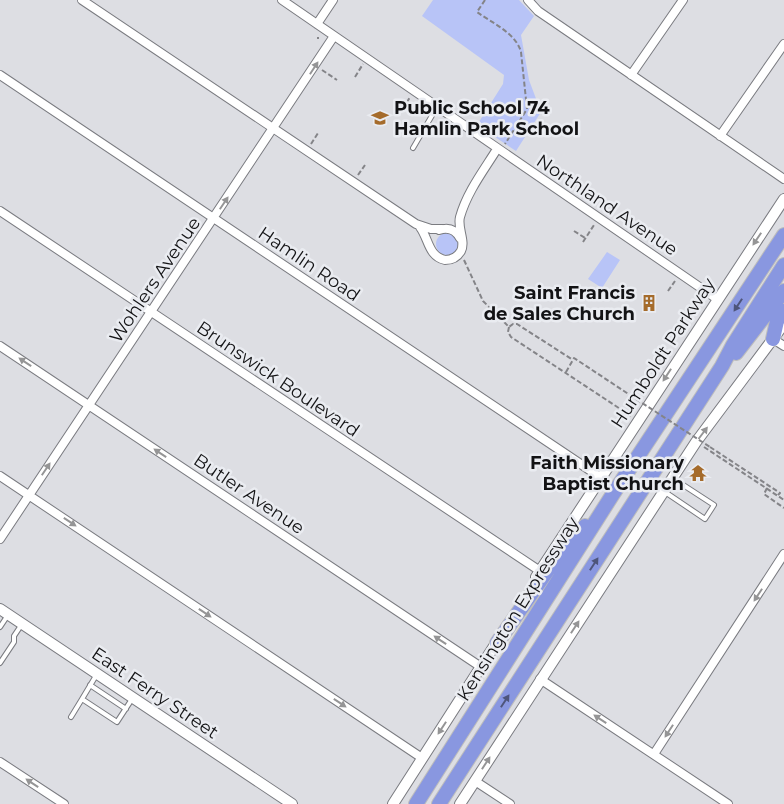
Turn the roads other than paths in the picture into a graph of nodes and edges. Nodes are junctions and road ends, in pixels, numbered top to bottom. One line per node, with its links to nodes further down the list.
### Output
1 (82, 0): 12 (street)
2 (282, 0): 6 (street, Northland Avenue)
3 (333, 0): 6 (street)
4 (528, 0): 10 (street)
5 (683, 0): 10 (street)
6 (317, 24): 7 (street, Northland Avenue)
7 (334, 36): 11 (street, Northland Avenue); 12 (street, Wohlers Avenue, one-way to 7)
8 (784, 44): 13 (street)
9 (0, 75): 20 (street, Hamlin Road)
10 (631, 75): 13 (street)
11 (437, 107): 14 (lane); 15 (street, Northland Avenue)
12 (274, 128): 20 (street, Wohlers Avenue, one-way to 12); 21 (street)
13 (720, 136): 16 (street)
14 (413, 148)
15 (497, 149): 19 (street); 28 (street, Northland Avenue)
16 (784, 180)
17 (784, 199): 28 (street, Humboldt Parkway, one-way to 28)
18 (0, 211): 30 (street, Brunswick Boulevard)
19 (461, 214): 22 (street); 24 (street)
20 (214, 219): 30 (street, Wohlers Avenue); 37 (street, Hamlin Road)
21 (416, 224): 22 (street); 25 (street)
22 (443, 228): 24 (street); 25 (street)
23 (784, 234): 40 (highway, Kensington Expressway, one-way to 40)
24 (462, 244): 25 (street)
25 (430, 249)
26 (784, 265): 34 (highway)
27 (784, 291): 34 (highway)
28 (717, 299): 37 (street, Humboldt Parkway, one-way to 37)
29 (784, 311): 32 (highway)
30 (151, 312): 35 (street, Wohlers Avenue); 44 (street, Brunswick Boulevard)
31 (784, 324): 32 (street)
32 (779, 342): 38 (street, one-way to 32)
33 (0, 346): 35 (street, Butler Avenue, one-way to 33)
34 (722, 366): 66 (highway, one-way to 34)
35 (89, 406): 41 (street, Wohlers Avenue, one-way to 35); 50 (street, Butler Avenue, one-way to 35)
36 (0, 476): 41 (street)
37 (600, 477): 44 (street, Humboldt Parkway)
38 (672, 478): 39 (street); 39 (lane)
39 (663, 491): 52 (street, one-way to 39)
40 (614, 494): 48 (highway); 65 (highway, Kensington Expressway)
41 (29, 495): 42 (street, Wohlers Avenue); 59 (street, one-way to 59)
42 (0, 539)
43 (784, 554): 58 (street, one-way to 58)
44 (540, 571): 48 (street, Humboldt Parkway)
45 (4, 612): 46 (street, East Ferry Street); 47 (lane)
46 (22, 624): 49 (lane); 51 (street, East Ferry Street)
47 (0, 627)
48 (497, 642): 50 (street, Humboldt Parkway)
49 (0, 663)
50 (481, 667): 59 (street, Humboldt Parkway, one-way to 59)
51 (97, 674): 53 (lane); 54 (street, East Ferry Street)
52 (540, 679): 58 (street, one-way to 52); 61 (street, one-way to 52)
53 (90, 685): 55 (lane); 56 (lane)
54 (133, 697): 56 (lane); 63 (street, East Ferry Street)
55 (82, 699): 56 (lane); 57 (lane)
56 (126, 709)
57 (71, 717)
58 (654, 754): 69 (street)
59 (422, 758): 64 (street, Humboldt Parkway)
60 (0, 762): 62 (street, one-way to 60)
61 (475, 781): 67 (street); 68 (street)
62 (64, 804)
63 (292, 804)
64 (393, 804)
65 (416, 804)
66 (439, 804)
67 (460, 804)
68 (510, 804)
69 (728, 804)

